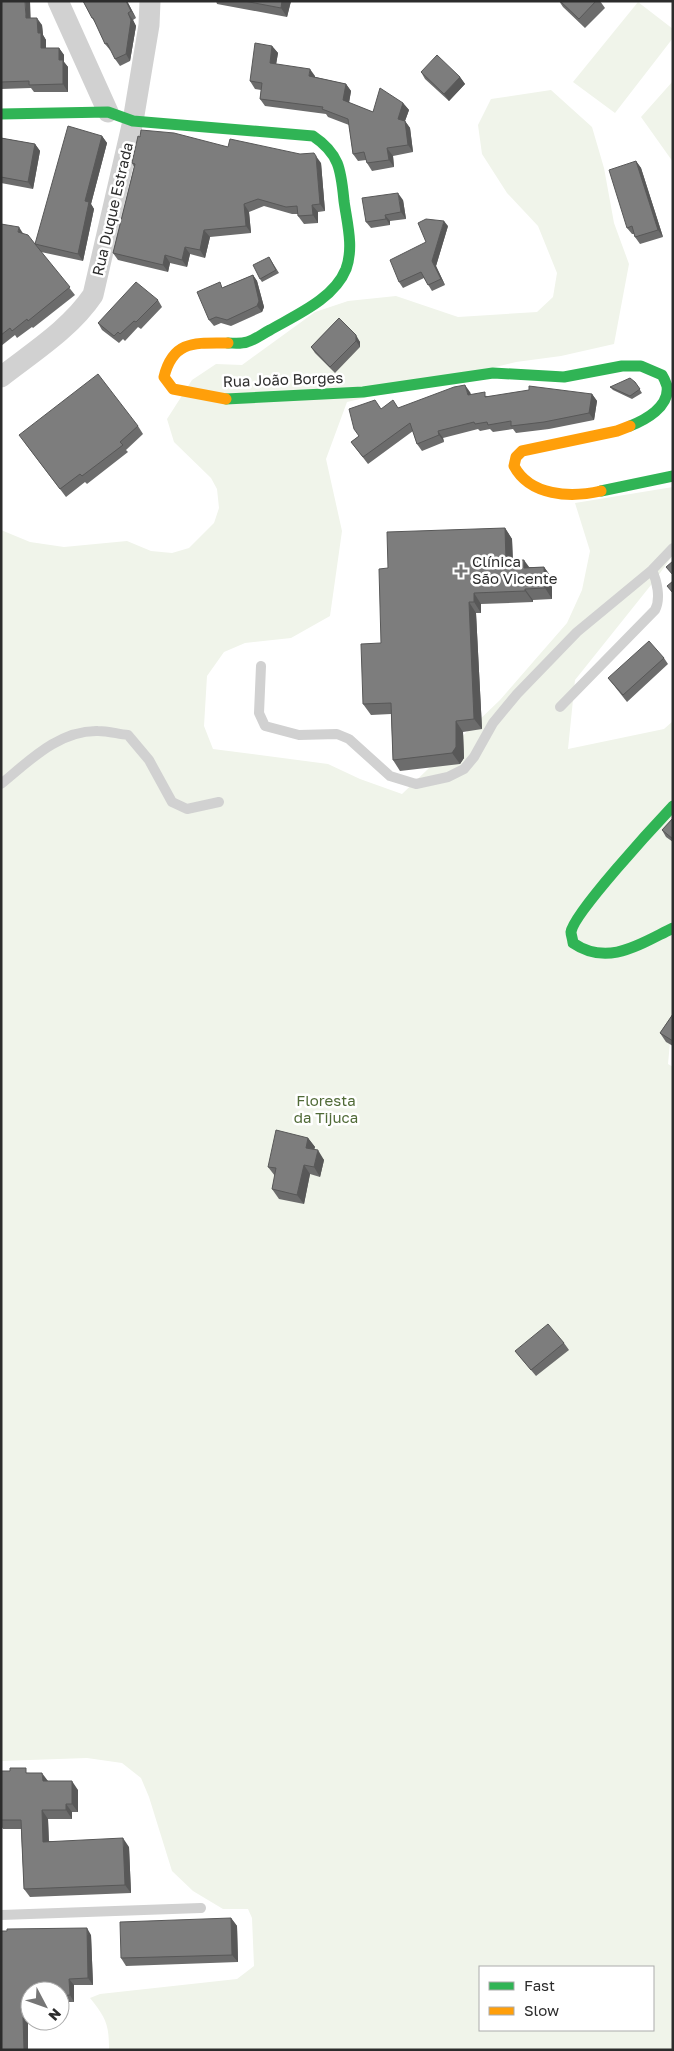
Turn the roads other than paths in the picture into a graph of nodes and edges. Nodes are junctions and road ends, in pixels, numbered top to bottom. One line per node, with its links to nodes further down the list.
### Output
1 (58, 1): 3 (street)
2 (150, 1): 5 (street, Rua Duque Estrada)
3 (108, 112): 4 (street, Rua João Borges); 5 (street, Rua João Borges)
4 (1, 114)
5 (133, 121): 6 (street, Rua Duque Estrada); 7 (street, Rua João Borges)
6 (1, 377)
7 (673, 476)
8 (673, 548): 9 (lane)
9 (652, 570): 10 (lane); 11 (lane)
10 (261, 666)
11 (560, 707)
12 (1, 784): 13 (lane)
13 (219, 802)
14 (673, 806): 15 (street)
15 (673, 928)
16 (201, 1908): 17 (lane)
17 (1, 1914)

